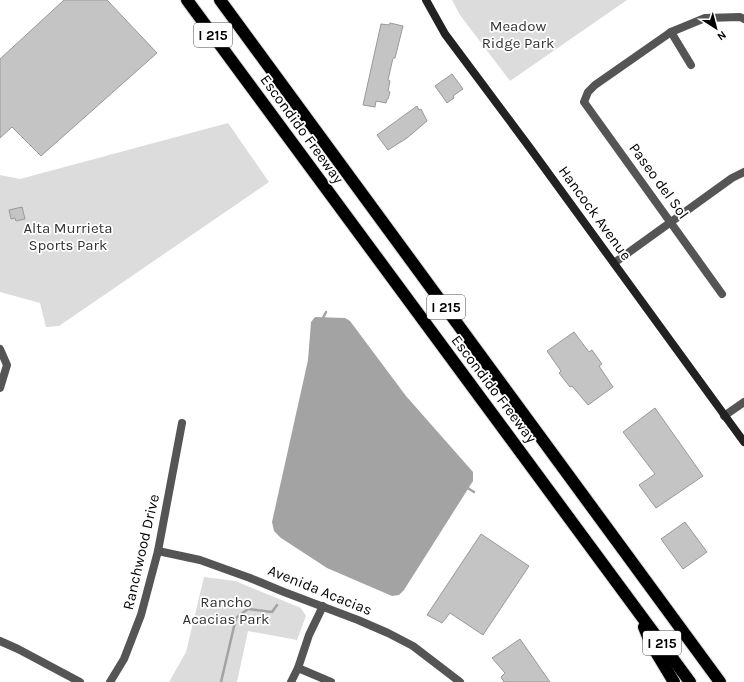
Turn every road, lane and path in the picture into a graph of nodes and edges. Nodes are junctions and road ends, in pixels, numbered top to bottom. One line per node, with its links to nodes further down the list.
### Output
1 (187, 0): 18 (highway, Escondido Freeway / I 215)
2 (220, 0): 20 (highway, Escondido Freeway / I 215)
3 (426, 0): 9 (main road, Hancock Avenue)
4 (744, 19): 5 (street)
5 (672, 32): 6 (street); 8 (street, Paseo del Sol)
6 (691, 65)
7 (744, 172): 8 (street)
8 (671, 222): 9 (street); 10 (street, Paseo del Sol)
9 (614, 263): 14 (main road, Hancock Avenue)
10 (722, 294)
11 (0, 349): 12 (street)
12 (0, 388)
13 (744, 402): 14 (street)
14 (724, 416): 16 (main road, Hancock Avenue)
15 (182, 423): 17 (street, Ranchwood Drive)
16 (744, 442)
17 (158, 551): 19 (street, Avenida Acacias); 24 (street, Ranchwood Drive)
18 (633, 604): 28 (highway); 29 (highway, Escondido Freeway / I 215)
19 (323, 606): 22 (street); 27 (street, Avenida Acacias)
20 (671, 615): 30 (highway, Escondido Freeway / I 215); 31 (highway)
21 (0, 641): 23 (street)
22 (298, 668): 25 (street); 26 (street)
23 (80, 682)
24 (110, 682)
25 (291, 682)
26 (331, 682)
27 (460, 682)
28 (674, 682)
29 (690, 682)
30 (720, 682)
31 (730, 682)

